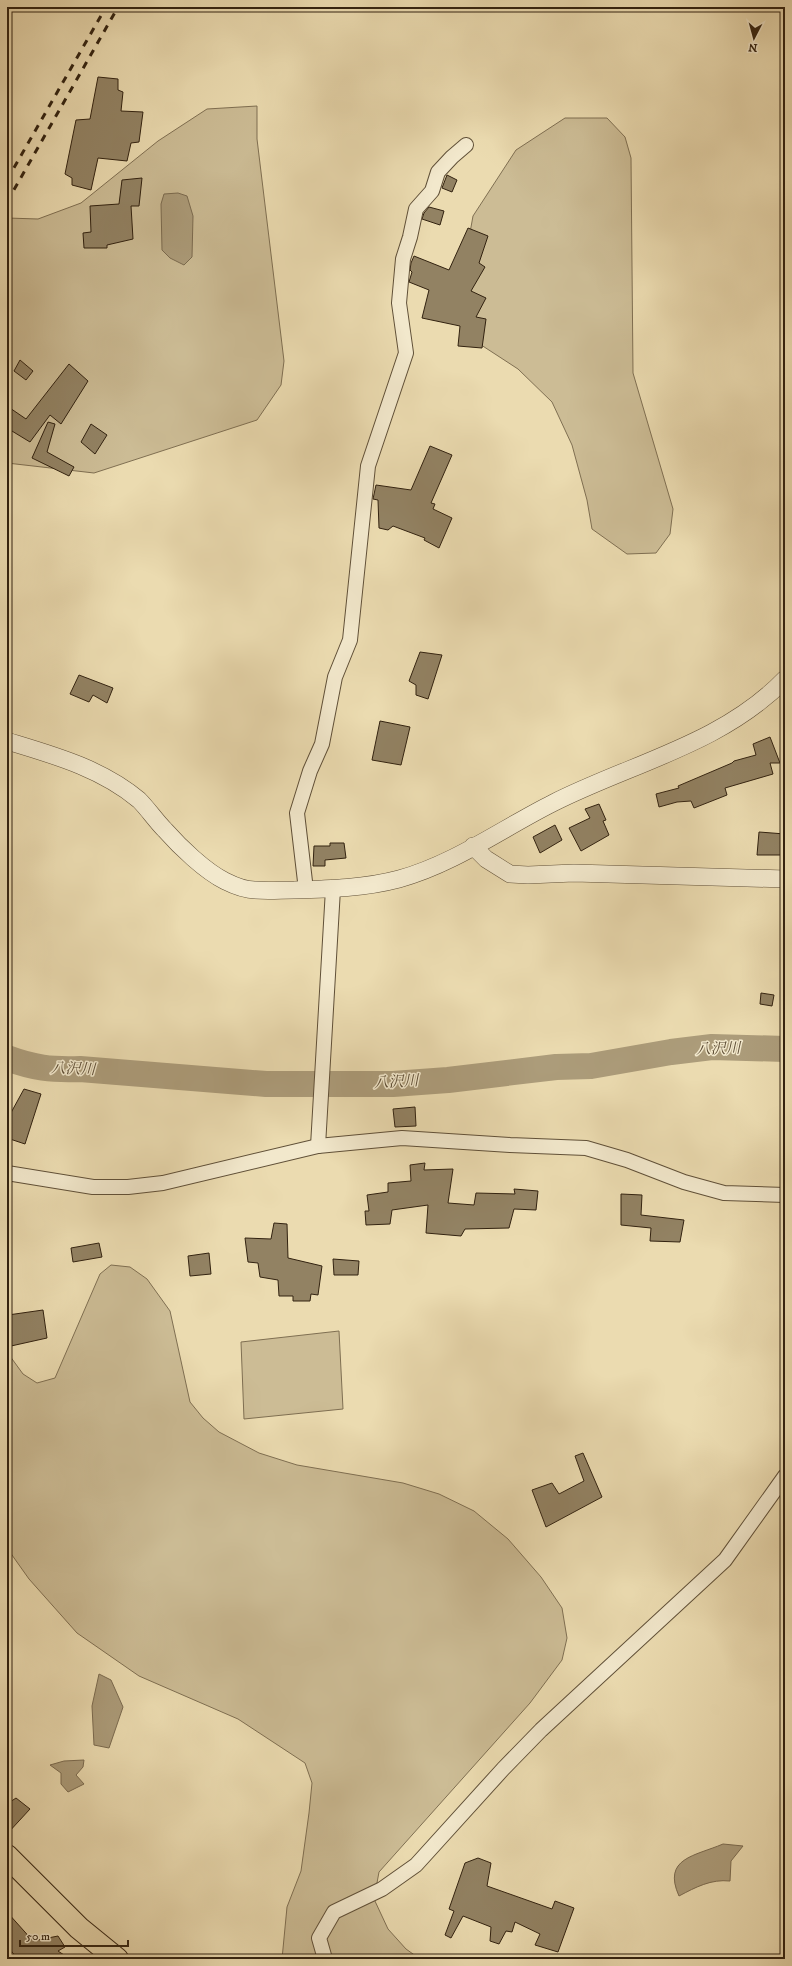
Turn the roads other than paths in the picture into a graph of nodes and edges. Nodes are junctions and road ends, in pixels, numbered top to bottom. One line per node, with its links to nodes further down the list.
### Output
1 (466, 145): 7 (street)
2 (785, 679): 4 (street)
3 (7, 741): 7 (street)
4 (473, 846): 5 (street); 6 (street)
5 (785, 879)
6 (333, 889): 7 (street); 8 (street)
7 (306, 890)
8 (318, 1146): 9 (street); 10 (street)
9 (7, 1173)
10 (785, 1195)
11 (785, 1476): 14 (street)
12 (7, 1856): 13 (main road)
13 (117, 1959)
14 (328, 1959)

